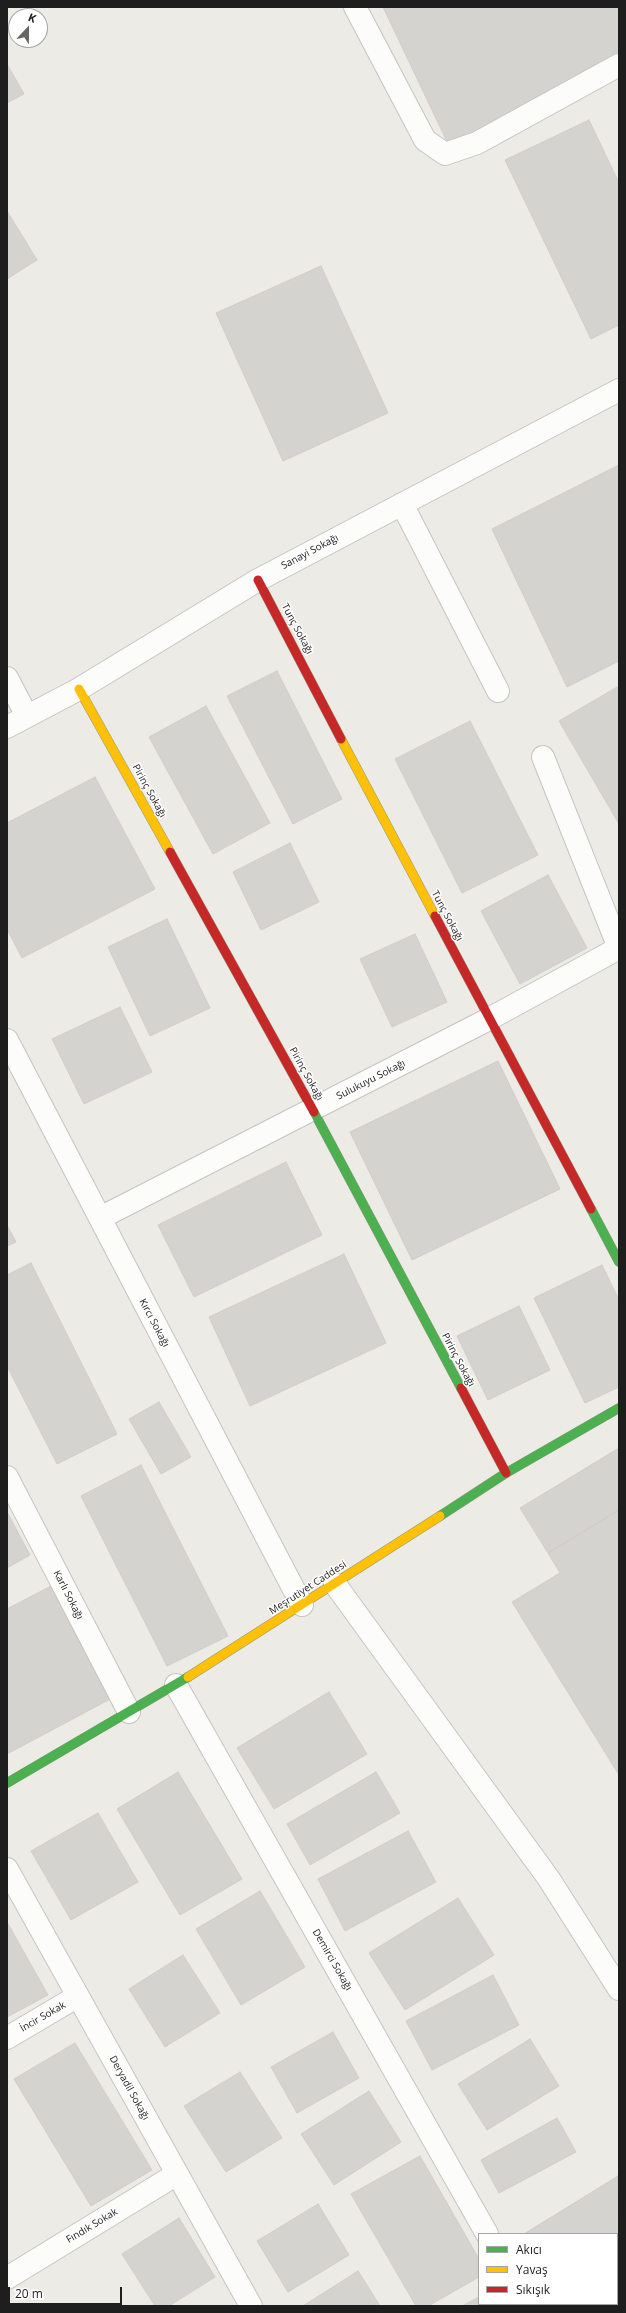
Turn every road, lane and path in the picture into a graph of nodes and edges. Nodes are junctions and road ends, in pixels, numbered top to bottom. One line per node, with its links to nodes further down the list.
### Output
1 (355, 7): 2 (street)
2 (619, 65)
3 (619, 390): 4 (street, Sanayi Sokağı)
4 (402, 504): 5 (street, Sanayi Sokağı); 8 (street)
5 (258, 580): 7 (street, Sanayi Sokağı); 13 (street, Tunç Sokağı)
6 (7, 678): 9 (street)
7 (79, 689): 9 (street, Sanayi Sokağı); 15 (street, Pirinç Sokağı)
8 (498, 691)
9 (27, 716): 10 (street, Sanayi Sokağı)
10 (7, 726)
11 (543, 757): 12 (street)
12 (619, 948): 13 (street, Sulukuyu Sokağı)
13 (489, 1019): 15 (street, Sulukuyu Sokağı); 17 (street, Tunç Sokağı)
14 (7, 1040): 16 (street, Kırcı Sokağı)
15 (313, 1110): 16 (street, Sulukuyu Sokağı); 19 (street, Pirinç Sokağı)
16 (100, 1218): 22 (street, Kırcı Sokağı)
17 (619, 1262)
18 (619, 1408): 19 (street, Meşrutiyet Caddesi)
19 (506, 1473): 21 (street, Meşrutiyet Caddesi)
20 (7, 1477): 24 (street, Karlı Sokağı)
21 (335, 1584): 22 (street, Meşrutiyet Caddesi); 27 (street)
22 (302, 1606): 23 (street, Meşrutiyet Caddesi)
23 (176, 1685): 24 (street, Meşrutiyet Caddesi); 31 (street, Demirci Sokağı)
24 (129, 1712): 25 (street, Meşrutiyet Caddesi)
25 (7, 1783)
26 (7, 1869): 28 (street, Deryadil Sokağı)
27 (619, 1989)
28 (78, 1996): 29 (street, İncir Sokak); 30 (street, Deryadil Sokağı)
29 (7, 2038)
30 (177, 2174): 32 (street, Fındık Sokak); 33 (street, Deryadil Sokağı)
31 (486, 2233)
32 (7, 2278)
33 (251, 2306)

